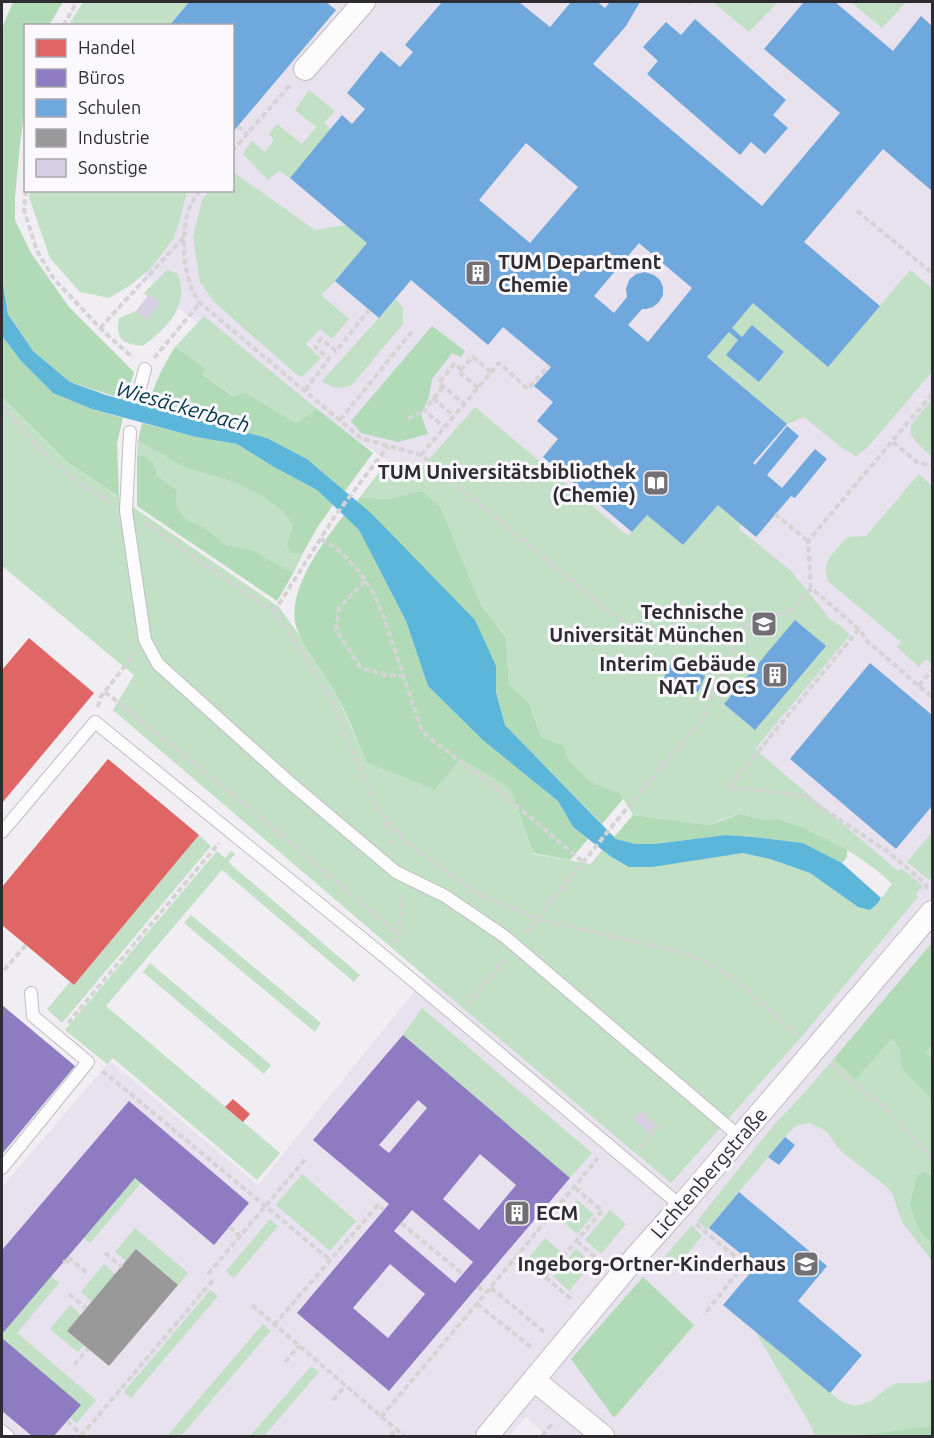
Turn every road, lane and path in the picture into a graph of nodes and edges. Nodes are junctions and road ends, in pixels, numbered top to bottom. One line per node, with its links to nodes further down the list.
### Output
1 (77, 2): 3 (path)
2 (364, 2): 4 (street)
3 (64, 24)
4 (305, 69): 6 (path)
5 (238, 126): 6 (path)
6 (248, 134): 7 (path)
7 (234, 150)
8 (26, 192): 15 (path)
9 (199, 192): 11 (path)
10 (857, 211): 12 (path)
11 (184, 236): 13 (path); 15 (path)
12 (933, 273)
13 (200, 303): 18 (path); 23 (path)
14 (369, 310): 23 (path)
15 (100, 328): 18 (path)
16 (414, 329): 32 (path)
17 (549, 366): 20 (path)
18 (145, 369): 24 (lane)
19 (462, 370): 20 (path); 21 (path); 22 (path)
20 (491, 372): 22 (path)
21 (443, 387): 26 (path); 27 (path)
22 (478, 388): 27 (path)
23 (305, 390): 32 (path)
24 (139, 392)
25 (933, 394): 35 (path)
26 (433, 398): 29 (path); 30 (path)
27 (464, 404): 30 (path)
28 (2, 406): 39 (path)
29 (424, 410): 31 (path); 33 (path)
30 (454, 416): 33 (path)
31 (408, 419)
32 (340, 420): 36 (path)
33 (444, 427): 37 (path)
34 (130, 432): 39 (lane)
35 (892, 442): 38 (path); 42 (path)
36 (388, 446): 37 (path); 41 (path)
37 (421, 455): 46 (path)
38 (933, 466)
39 (126, 511): 45 (path); 58 (lane)
40 (775, 514): 42 (path)
41 (321, 539): 43 (path); 45 (path)
42 (808, 541): 44 (path)
43 (365, 580): 50 (path); 50 (path)
44 (811, 588): 46 (path); 47 (path)
45 (274, 612): 60 (path)
46 (743, 628): 57 (path)
47 (859, 629): 51 (path); 59 (path)
48 (124, 666): 52 (path)
49 (933, 670): 51 (path)
50 (404, 676): 57 (path)
51 (919, 686): 53 (path)
52 (105, 692): 54 (path); 61 (path)
53 (933, 697)
54 (95, 722): 55 (lane); 56 (lane)
55 (229, 831): 64 (lane); 68 (path)
56 (2, 832)
57 (583, 862): 60 (path)
58 (396, 872): 61 (path); 63 (lane)
59 (931, 903): 69 (street, Lichtenbergstraße)
60 (537, 919): 63 (path); 69 (path)
61 (399, 934): 64 (path)
62 (26, 945): 65 (path)
63 (516, 945): 67 (path); 72 (lane)
64 (386, 957): 67 (lane)
65 (4, 970)
66 (31, 993): 68 (lane)
67 (456, 1017): 73 (lane)
68 (57, 1036): 77 (lane)
69 (814, 1050): 72 (street, Lichtenbergstraße); 75 (path)
70 (116, 1081): 79 (path)
71 (641, 1111): 76 (path)
72 (740, 1137): 81 (street, Lichtenbergstraße)
73 (609, 1145): 76 (lane); 78 (path)
74 (308, 1156): 79 (path)
75 (933, 1159)
76 (627, 1161): 81 (lane)
77 (2, 1168)
78 (574, 1187): 85 (path); 87 (path)
79 (265, 1206): 84 (path); 89 (path)
80 (384, 1210): 89 (path)
81 (686, 1213): 94 (path); 117 (street, Lichtenbergstraße)
82 (401, 1223): 97 (path)
83 (229, 1227): 84 (path)
84 (240, 1236): 96 (path)
85 (577, 1241): 92 (path); 99 (path)
86 (105, 1253): 93 (path)
87 (519, 1254): 99 (path); 102 (path)
88 (68, 1257): 90 (path)
89 (330, 1260): 110 (path)
90 (73, 1261): 91 (path); 95 (path)
91 (63, 1262)
92 (604, 1265)
93 (122, 1267)
94 (740, 1270): 98 (path); 109 (path)
95 (87, 1273)
96 (208, 1274)
97 (463, 1274)
98 (748, 1276)
99 (545, 1277): 105 (path)
100 (214, 1279): 124 (path)
101 (478, 1286): 103 (path)
102 (491, 1288): 103 (path); 111 (path)
103 (486, 1293): 106 (path)
104 (69, 1294): 108 (path)
105 (572, 1300)
106 (477, 1304): 113 (path); 120 (path)
107 (252, 1305): 110 (path)
108 (86, 1308)
109 (704, 1315)
110 (274, 1325): 112 (path)
111 (544, 1332)
112 (299, 1346): 115 (path); 118 (path)
113 (531, 1347)
114 (88, 1349): 116 (path)
115 (285, 1362)
116 (74, 1365)
117 (534, 1380): 128 (street, Lichtenbergstraße); 129 (street)
118 (345, 1386): 119 (path); 120 (path)
119 (333, 1400)
120 (381, 1417): 122 (path)
121 (67, 1421): 124 (path)
122 (396, 1430): 126 (path); 127 (path)
123 (2, 1431): 125 (lane)
124 (81, 1436)
125 (8, 1437)
126 (390, 1437)
127 (404, 1437)
128 (487, 1437)
129 (603, 1437)

